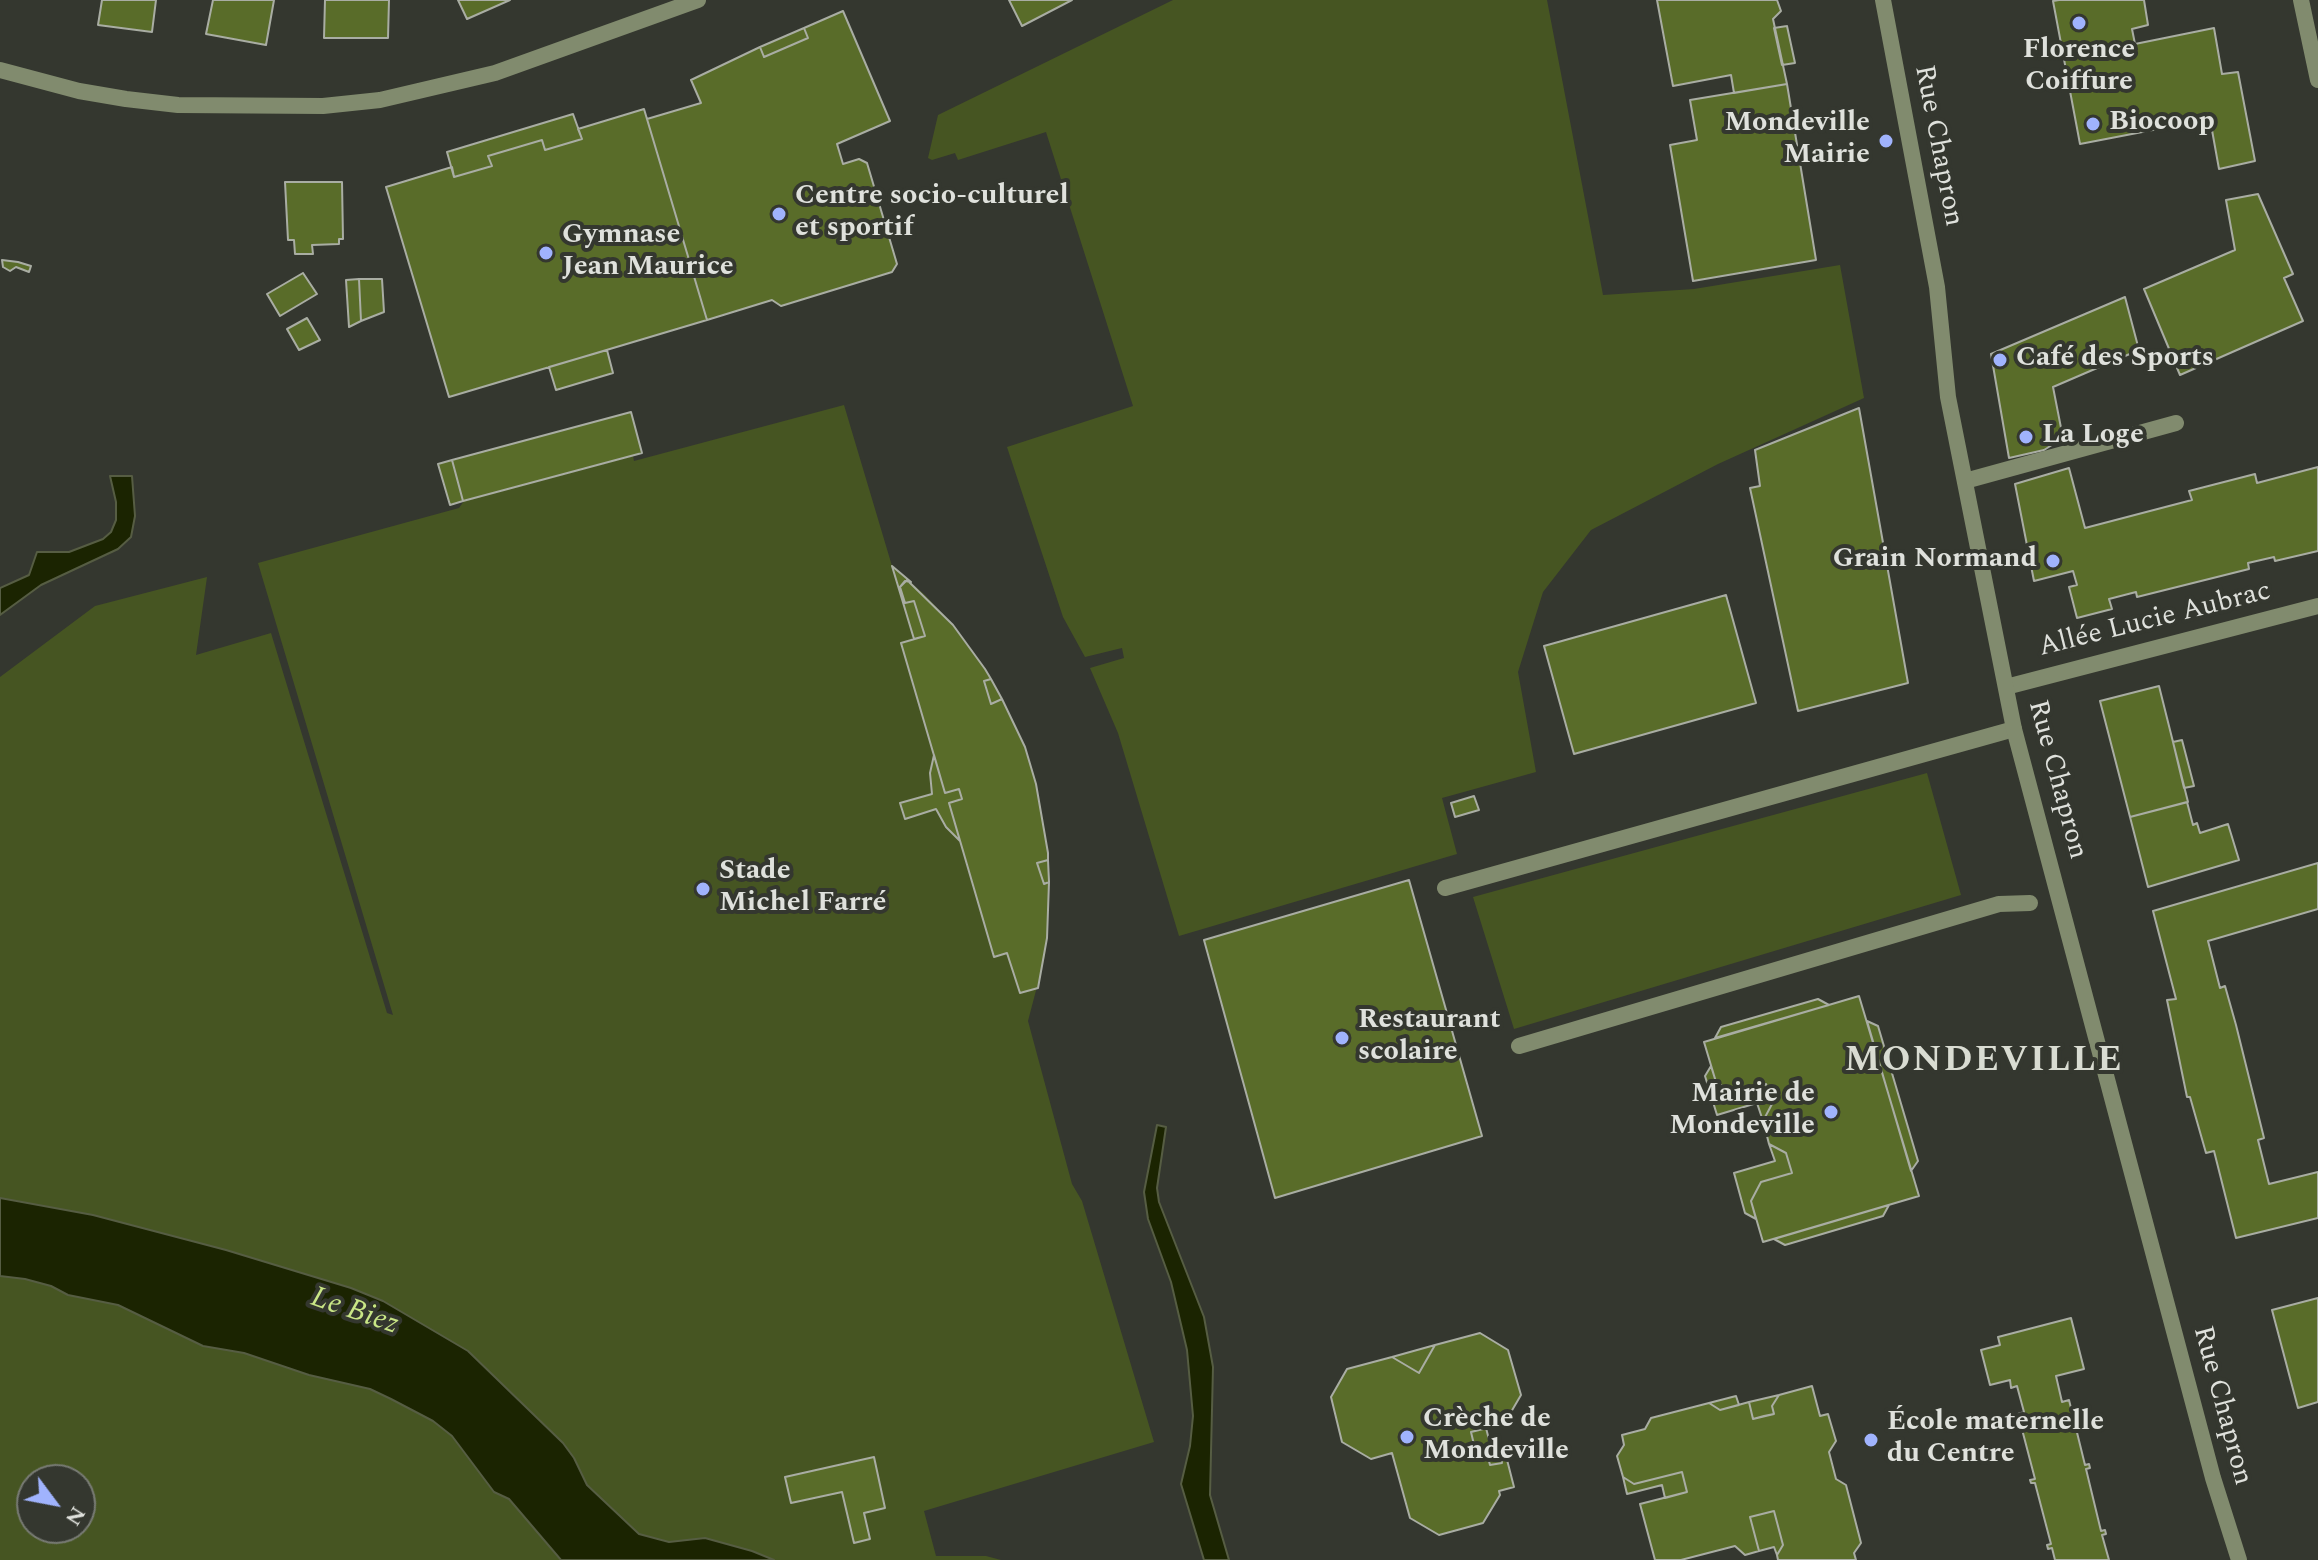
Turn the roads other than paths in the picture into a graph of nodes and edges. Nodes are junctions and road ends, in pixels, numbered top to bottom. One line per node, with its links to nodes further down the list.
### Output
1 (698, 0): 4 (street)
2 (1883, 0): 7 (street, Rue Chapron)
3 (2301, 0): 5 (street)
4 (0, 70)
5 (2318, 80)
6 (2176, 423): 7 (street)
7 (1965, 481): 9 (street, Rue Chapron)
8 (2318, 606): 9 (street, Allée Lucie Aubrac)
9 (2006, 687): 10 (street, Rue Chapron)
10 (2014, 729): 11 (street); 14 (street, Rue Chapron)
11 (1445, 888)
12 (2030, 903): 13 (street)
13 (1519, 1046)
14 (2239, 1560)

